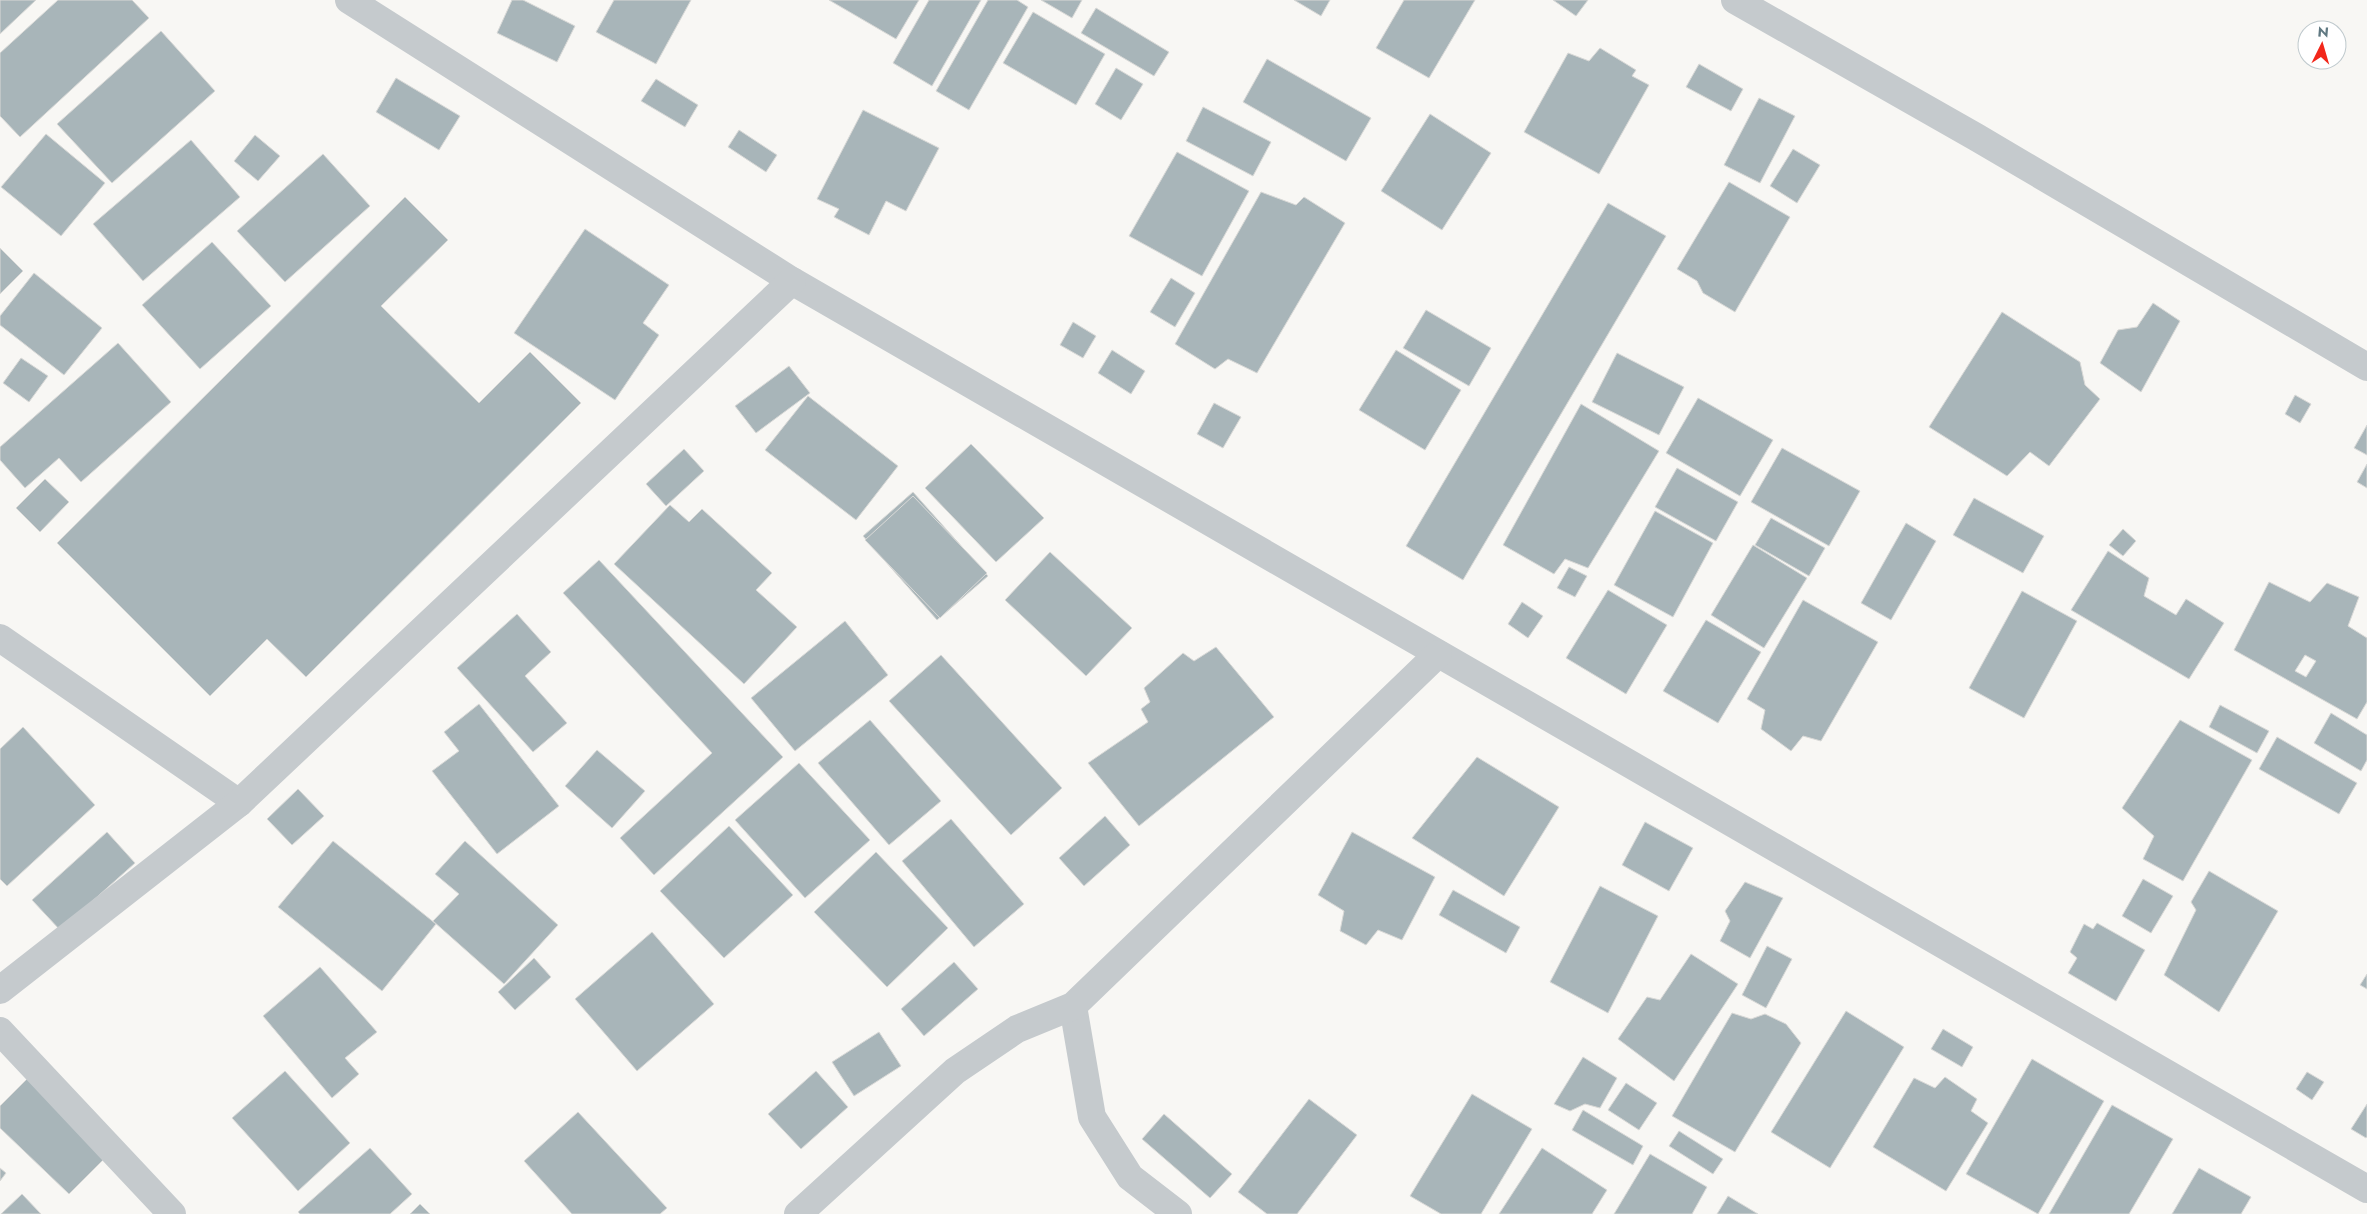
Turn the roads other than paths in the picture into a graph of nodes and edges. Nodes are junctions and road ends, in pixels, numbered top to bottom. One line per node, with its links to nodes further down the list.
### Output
1 (349, 0): 3 (street)
2 (1735, 0): 4 (street)
3 (792, 281): 6 (street); 7 (street)
4 (2367, 367)
5 (0, 638): 7 (street)
6 (1438, 654): 9 (street); 11 (street)
7 (239, 804): 8 (street)
8 (0, 990)
9 (1073, 1006): 13 (street); 14 (street)
10 (0, 1031): 12 (street)
11 (2367, 1190)
12 (172, 1214)
13 (798, 1214)
14 (1178, 1214)

